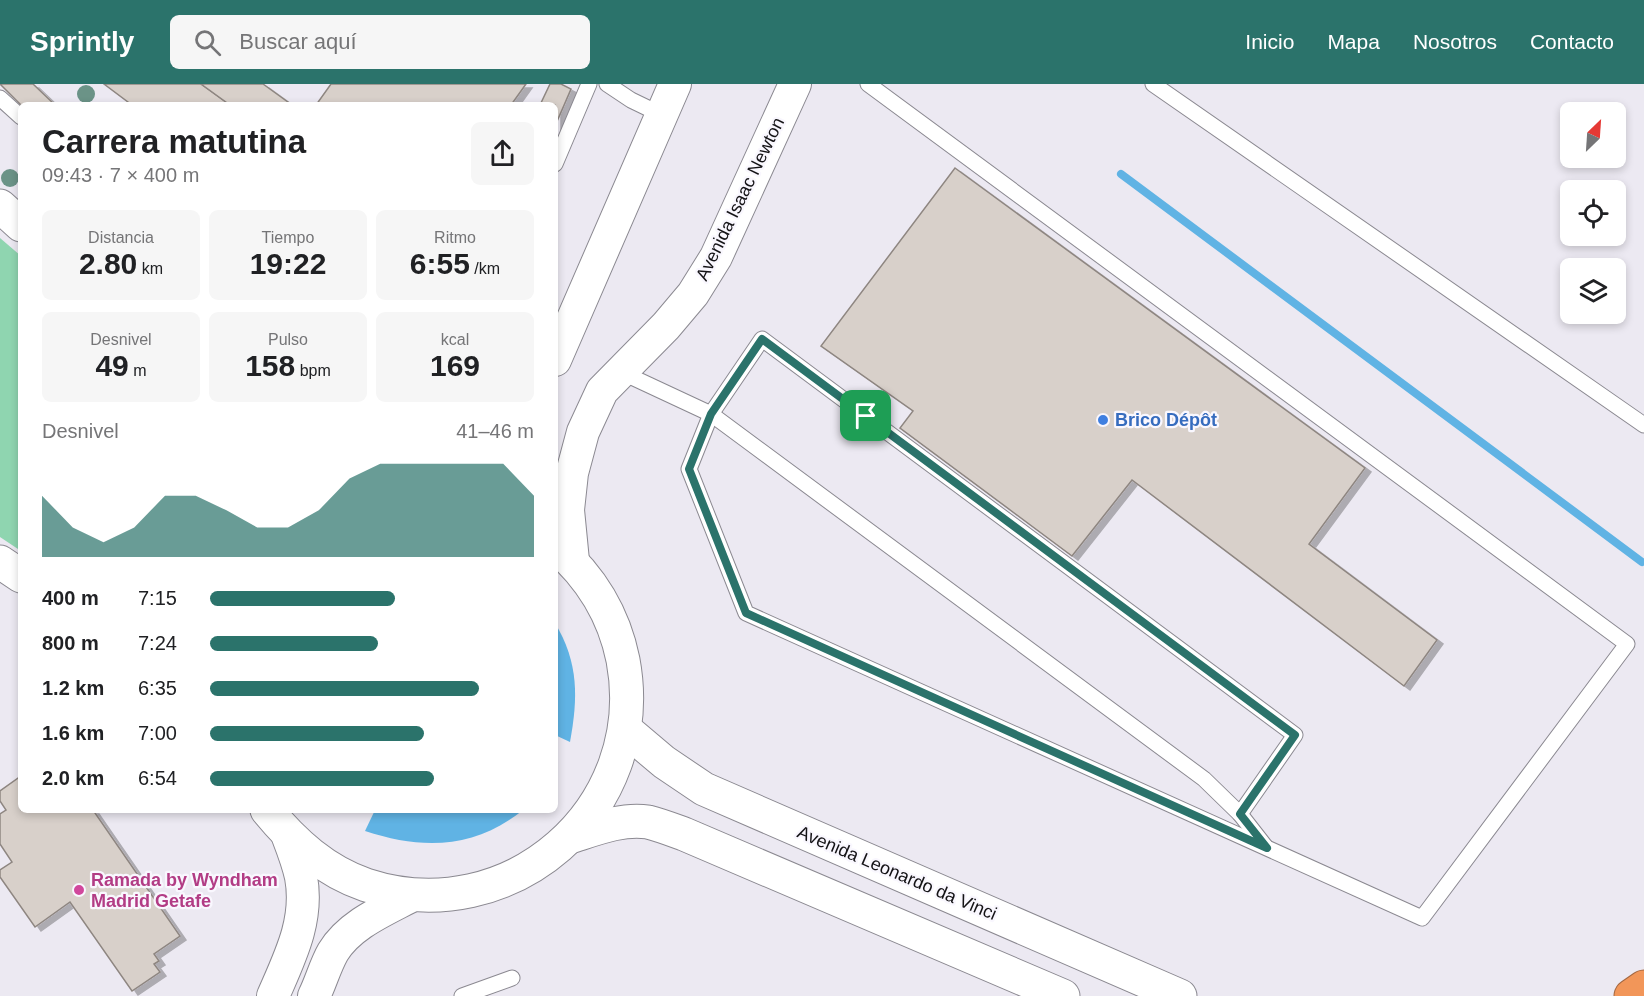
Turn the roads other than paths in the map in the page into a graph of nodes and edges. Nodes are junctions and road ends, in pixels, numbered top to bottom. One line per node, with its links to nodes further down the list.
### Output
1 (590, 84): 10 (lane)
2 (607, 84): 9 (lane)
3 (675, 84): 9 (street)
4 (795, 84): 14 (street, Avenida Isaac Newton)
5 (868, 84): 25 (lane)
6 (1153, 84): 16 (lane)
7 (0, 98): 8 (lane)
8 (18, 114)
9 (662, 115): 13 (street)
10 (558, 157)
11 (0, 206): 12 (street)
12 (18, 222)
13 (558, 353)
14 (621, 372): 15 (lane); 17 (street, Avenida Isaac Newton)
15 (711, 414): 22 (lane); 22 (lane); 25 (lane)
16 (1644, 425)
17 (564, 554): 20 (street)
18 (0, 562): 19 (street)
19 (18, 574)
20 (625, 729): 24 (street); 33 (street, Avenida Leonardo da Vinci)
21 (269, 813): 23 (street)
22 (1240, 814): 25 (lane)
23 (288, 837): 26 (street); 29 (street)
24 (570, 837): 26 (street); 32 (street)
25 (1267, 848)
26 (413, 895): 30 (street)
27 (512, 978): 31 (lane)
28 (1644, 987): 34 (highway)
29 (273, 996)
30 (315, 996)
31 (462, 996)
32 (1063, 996)
33 (1180, 996)
34 (1631, 996)

